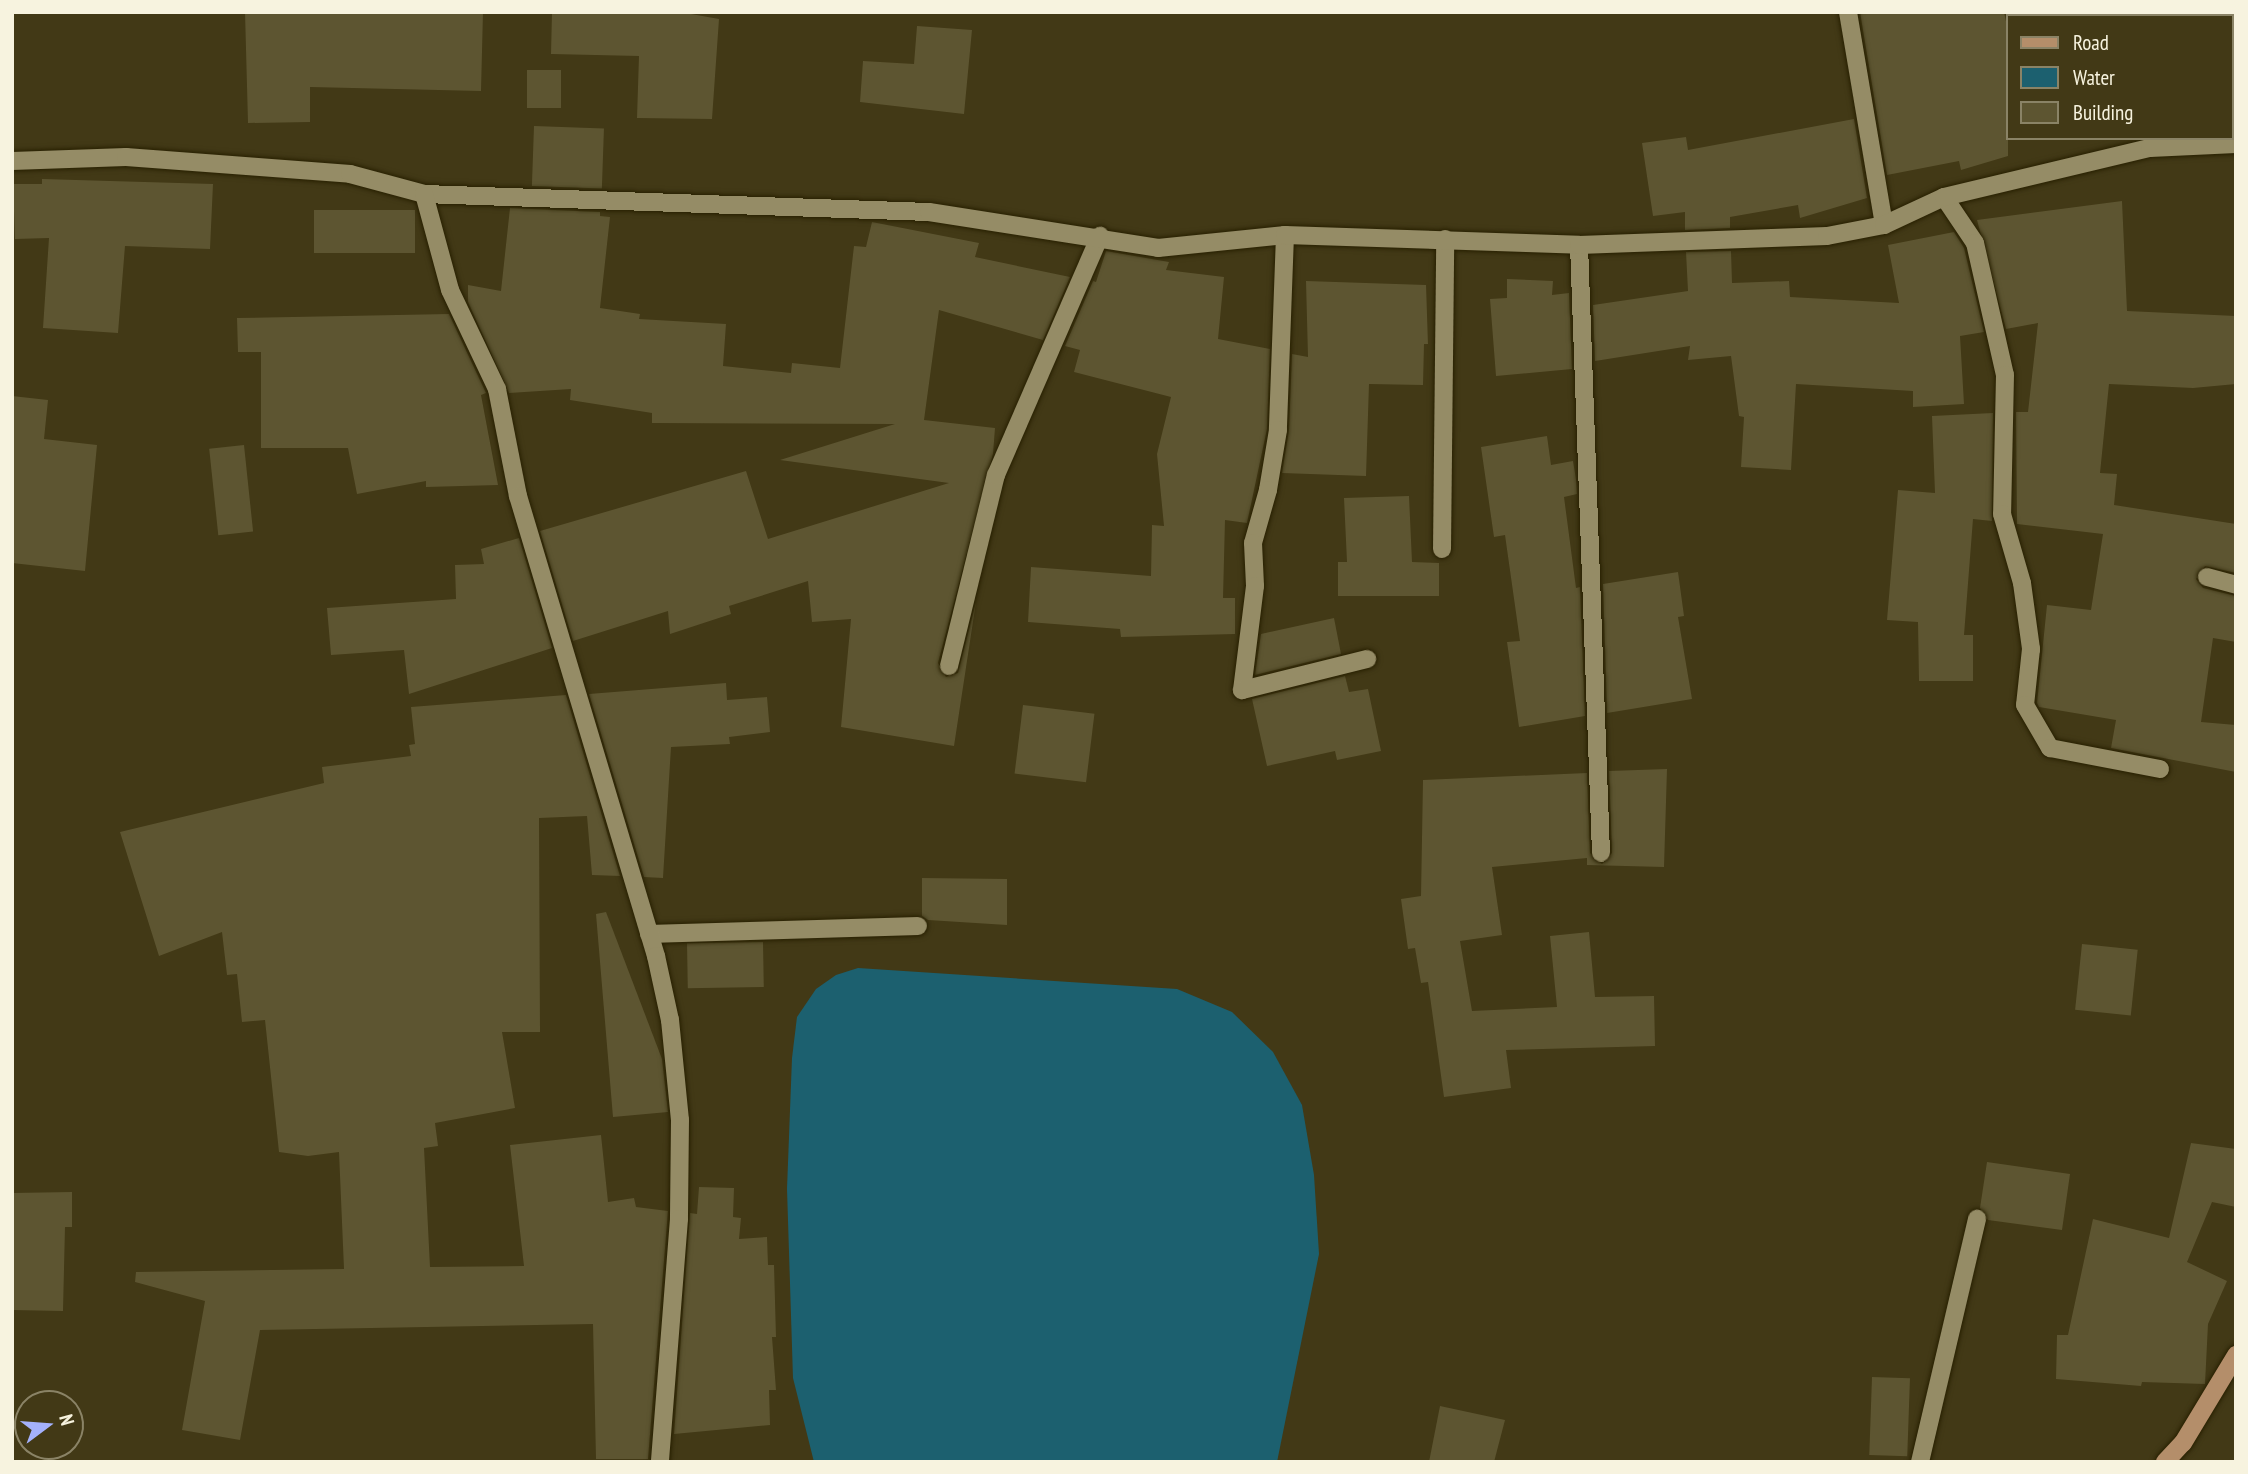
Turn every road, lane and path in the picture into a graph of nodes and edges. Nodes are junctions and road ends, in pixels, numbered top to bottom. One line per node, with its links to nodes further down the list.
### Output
1 (1849, 12): 6 (street)
2 (2236, 144): 5 (street)
3 (12, 161): 4 (street)
4 (424, 194): 8 (street); 19 (street)
5 (1944, 197): 6 (street); 16 (street)
6 (1884, 226): 10 (street)
7 (1285, 235): 8 (street); 9 (street); 14 (street)
8 (1100, 236): 15 (street)
9 (1445, 240): 10 (street); 11 (street)
10 (1579, 245): 17 (street)
11 (1442, 549)
12 (2207, 577): 13 (street)
13 (2236, 585)
14 (1367, 659)
15 (949, 666)
16 (2160, 769)
17 (1601, 853)
18 (918, 926): 19 (street)
19 (649, 934): 22 (street)
20 (1977, 1219): 23 (street)
21 (2236, 1355): 24 (street)
22 (660, 1462)
23 (1920, 1462)
24 (2165, 1462)

